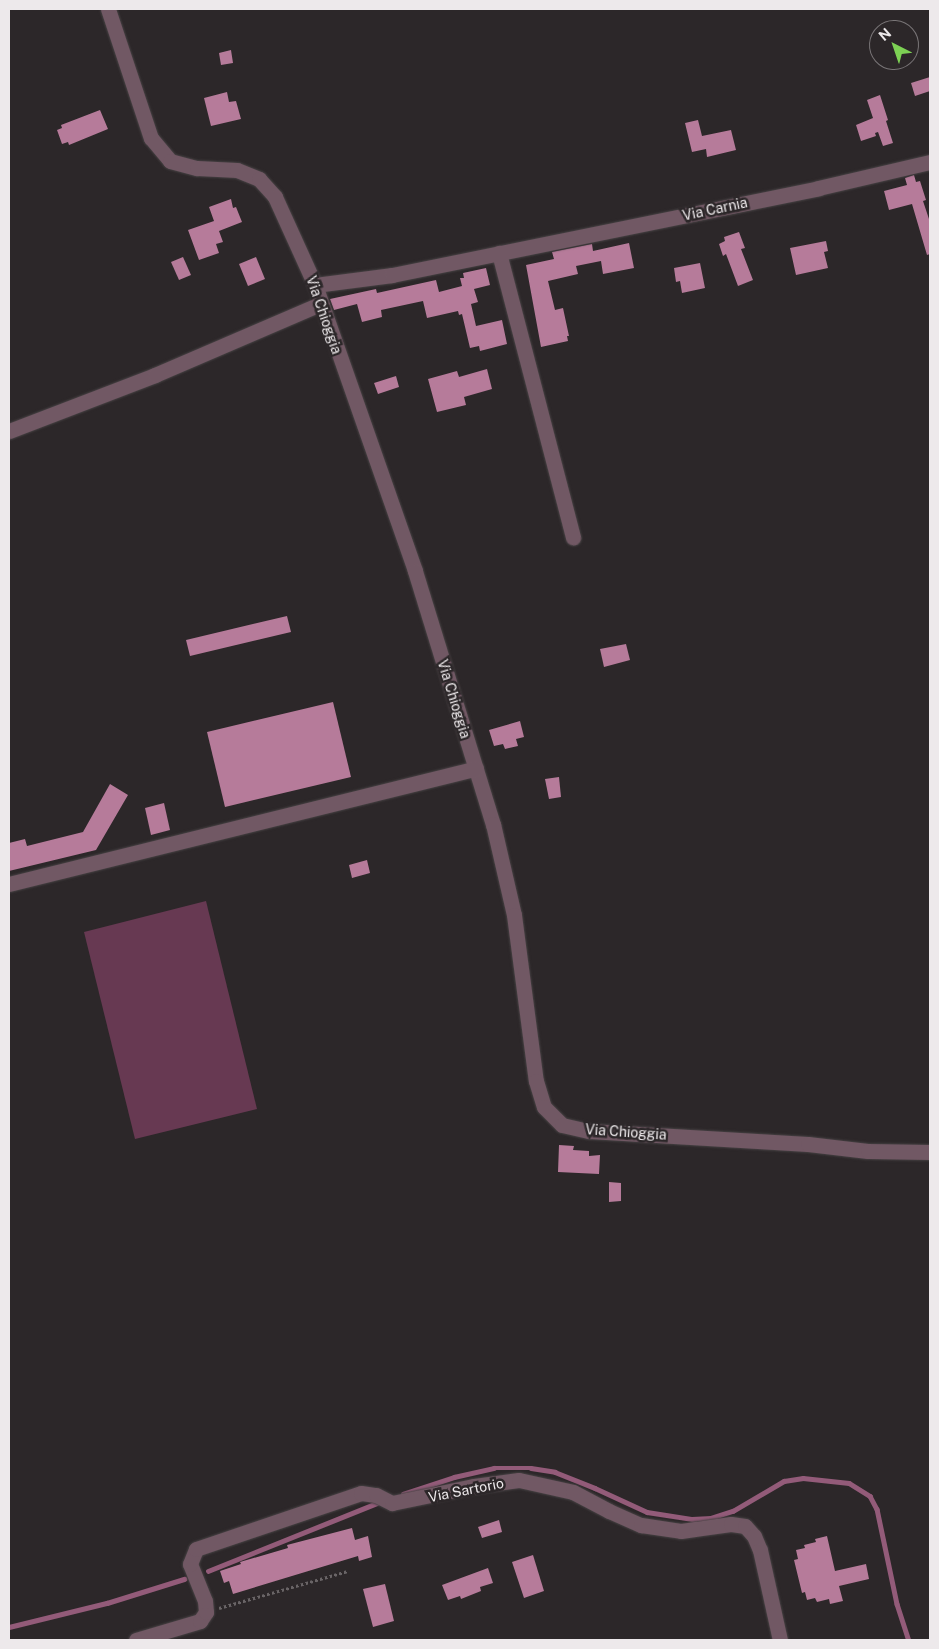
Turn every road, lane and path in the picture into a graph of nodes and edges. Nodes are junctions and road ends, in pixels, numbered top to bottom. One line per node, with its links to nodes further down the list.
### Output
1 (108, 9): 4 (street, Via Chioggia)
2 (930, 162): 3 (street, Via Carnia)
3 (499, 253): 4 (street, Via Carnia); 7 (street)
4 (316, 285): 5 (street, Via Chioggia)
5 (320, 304): 6 (street); 8 (street, Via Chioggia)
6 (9, 431)
7 (573, 538)
8 (476, 768): 9 (street); 10 (street, Via Chioggia)
9 (9, 884)
10 (930, 1152)
11 (348, 1571): 12 (path)
12 (206, 1612): 13 (street); 14 (street, Via Sartorio)
13 (136, 1640)
14 (780, 1640)

